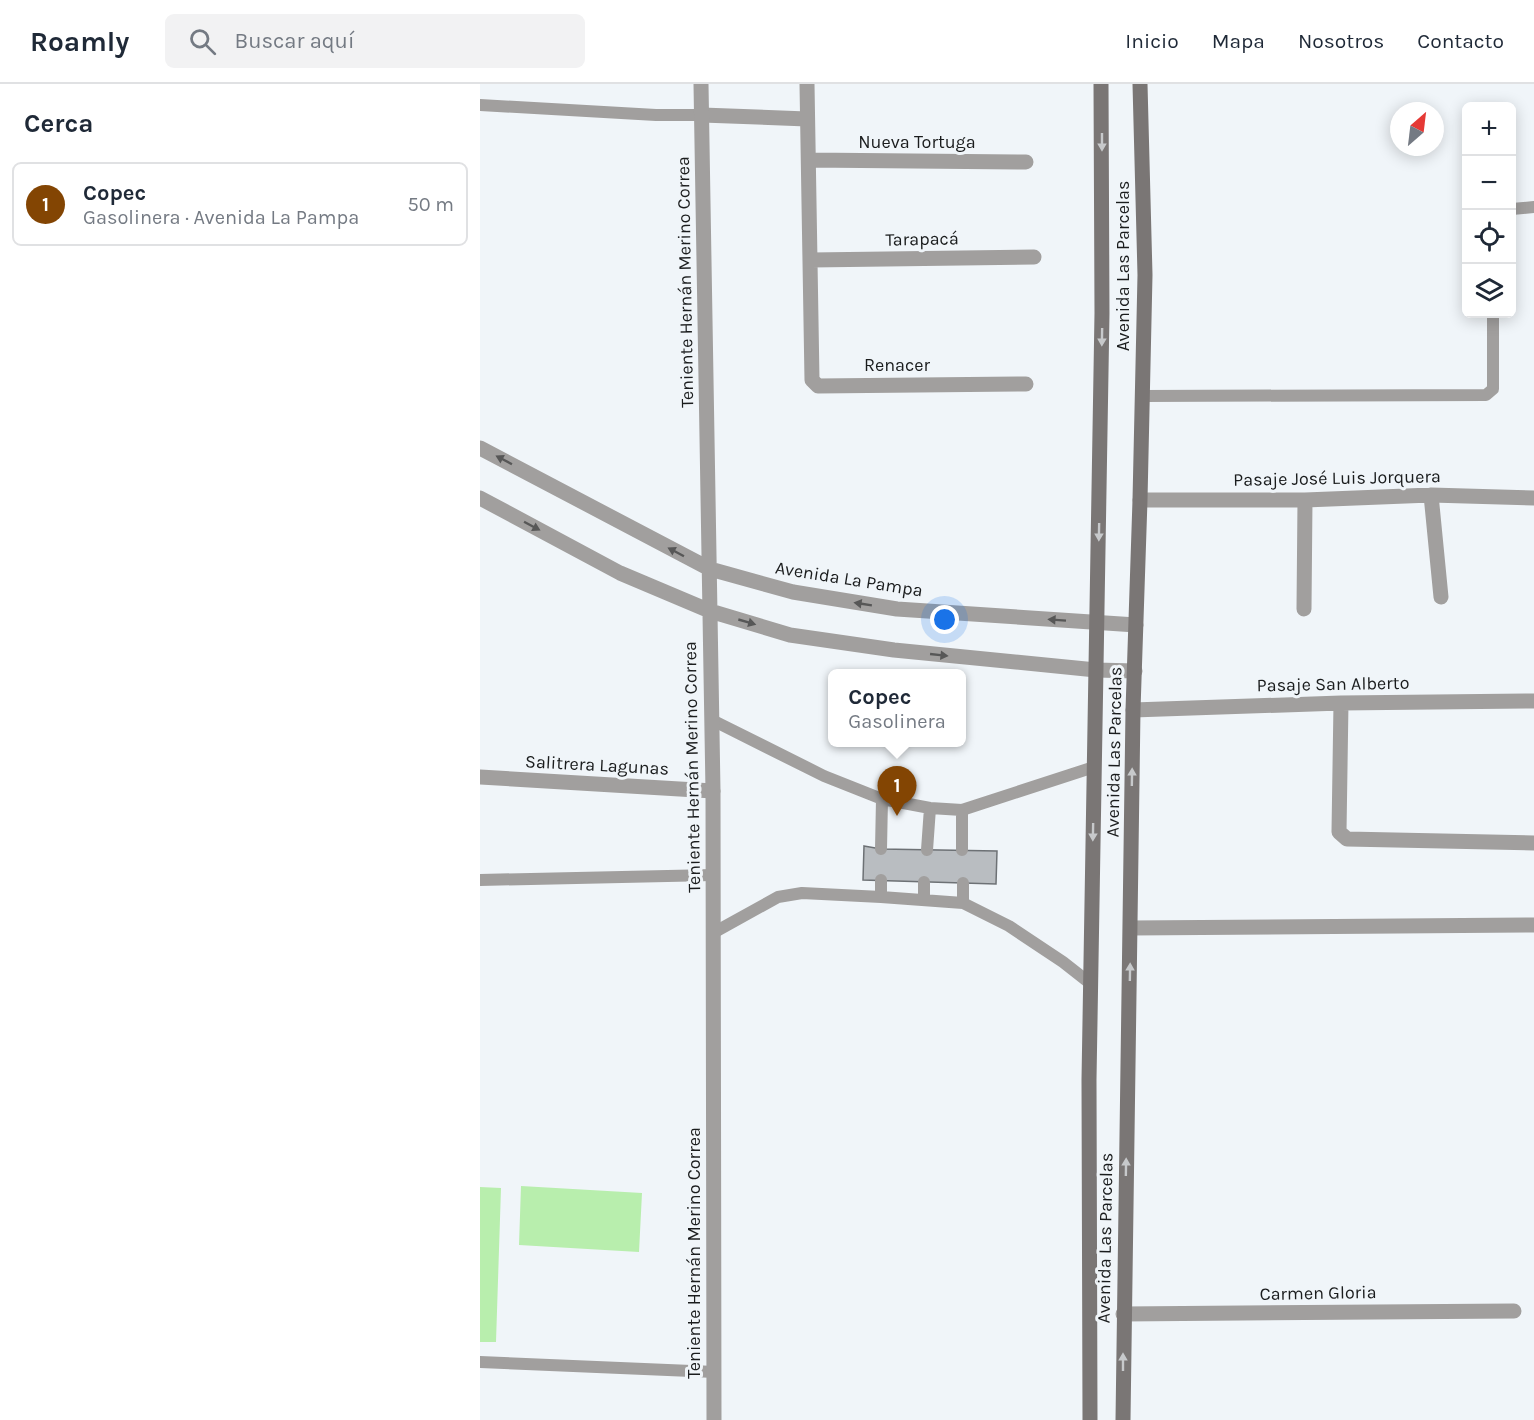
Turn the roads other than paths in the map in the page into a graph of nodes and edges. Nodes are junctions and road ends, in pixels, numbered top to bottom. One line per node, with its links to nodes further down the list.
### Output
1 (701, 84): 6 (street, Teniente Hernán Merino Correa)
2 (807, 84): 7 (street)
3 (1101, 84): 27 (main road, Avenida Las Parcelas, one-way to 27)
4 (1140, 84): 16 (main road, Avenida Las Parcelas)
5 (480, 105): 6 (lane)
6 (702, 115): 7 (street); 23 (street, Teniente Hernán Merino Correa)
7 (807, 119): 8 (street)
8 (809, 160): 9 (street, Nueva Tortuga); 13 (street)
9 (1026, 162)
10 (1534, 207): 11 (lane)
11 (1516, 209)
12 (1034, 257): 13 (street, Tarapacá)
13 (811, 260): 15 (street, Renacer)
14 (1493, 318): 16 (lane)
15 (1026, 384)
16 (1143, 396): 21 (main road, Avenida Las Parcelas)
17 (480, 448): 23 (street, Avenida La Pampa, one-way to 17)
18 (1431, 495): 20 (street, Pasaje José Luis Jorquera); 22 (street, Pasaje José Luis Jorquera); 24 (street)
19 (480, 498): 26 (street, one-way to 26)
20 (1534, 498)
21 (1140, 500): 22 (street, Pasaje José Luis Jorquera); 28 (main road, Avenida Las Parcelas)
22 (1305, 500): 25 (street)
23 (710, 570): 26 (street, Teniente Hernán Merino Correa); 27 (street, Avenida La Pampa, one-way to 23)
24 (1441, 597)
25 (1304, 609)
26 (710, 611): 29 (street, one-way to 29); 34 (street, Teniente Hernán Merino Correa)
27 (1097, 623): 28 (street, Avenida La Pampa); 29 (main road, Avenida Las Parcelas)
28 (1136, 625): 30 (main road, Avenida Las Parcelas)
29 (1096, 670): 30 (street); 35 (main road, Avenida Las Parcelas)
30 (1134, 671): 33 (main road, Avenida Las Parcelas)
31 (1534, 700): 32 (street, Pasaje San Alberto)
32 (1341, 703): 33 (street, Pasaje San Alberto); 41 (street)
33 (1133, 710): 54 (main road, Avenida Las Parcelas, one-way to 33)
34 (712, 720): 37 (street, Teniente Hernán Merino Correa); 38 (lane)
35 (1094, 767): 40 (lane); 56 (main road, Avenida Las Parcelas, one-way to 56)
36 (480, 777): 37 (street, Salitrera Lagunas)
37 (712, 791): 45 (street, Teniente Hernán Merino Correa)
38 (882, 799): 39 (lane); 42 (lane)
39 (930, 808): 40 (lane); 43 (lane)
40 (962, 810): 44 (lane)
41 (1534, 843)
42 (881, 849)
43 (927, 850)
44 (962, 850)
45 (712, 876): 46 (lane); 55 (street, Teniente Hernán Merino Correa)
46 (480, 880)
47 (881, 880): 50 (lane)
48 (924, 882): 51 (lane)
49 (963, 883): 52 (lane)
50 (881, 897): 51 (lane); 55 (lane)
51 (924, 900): 52 (lane)
52 (963, 903): 56 (lane)
53 (1534, 925): 54 (street)
54 (1131, 928): 58 (main road, Avenida Las Parcelas, one-way to 54)
55 (713, 933): 60 (street, Teniente Hernán Merino Correa)
56 (1090, 984): 62 (main road, Avenida Las Parcelas)
57 (1514, 1311): 58 (street, Carmen Gloria)
58 (1123, 1314): 63 (main road, Avenida Las Parcelas, one-way to 58)
59 (480, 1362): 60 (lane)
60 (715, 1372): 61 (street, Teniente Hernán Merino Correa)
61 (714, 1420)
62 (1090, 1420)
63 (1123, 1420)

